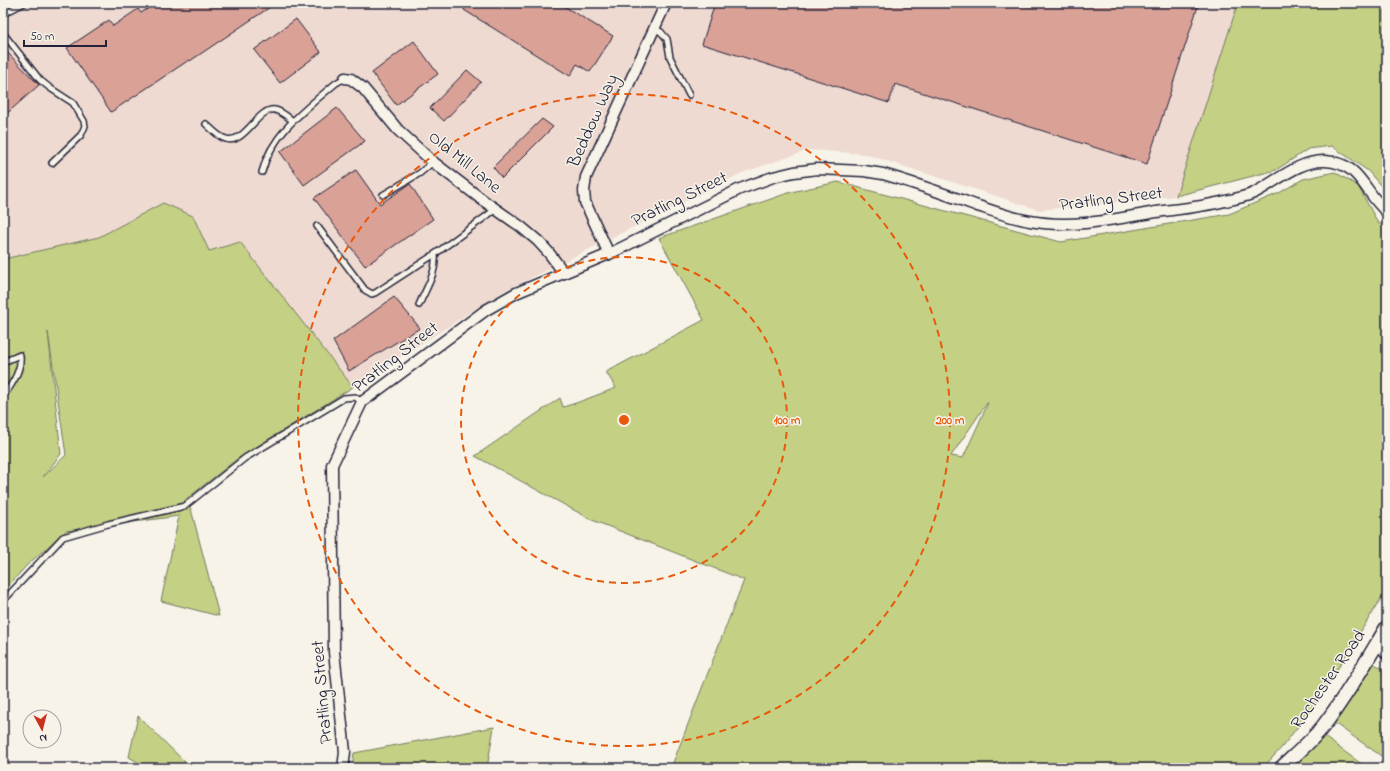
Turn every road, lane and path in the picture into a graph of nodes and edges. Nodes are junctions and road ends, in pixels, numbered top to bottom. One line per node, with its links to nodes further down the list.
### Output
1 (24, 3): 3 (lane)
2 (666, 3): 4 (street, Beddow Way)
3 (3, 14)
4 (654, 28): 7 (lane); 18 (street, Beddow Way)
5 (3, 33): 11 (lane)
6 (345, 78): 8 (lane); 10 (street, Old Mill Lane)
7 (689, 95)
8 (293, 121): 9 (lane); 12 (lane)
9 (206, 124)
10 (433, 162): 13 (lane); 14 (street, Old Mill Lane)
11 (52, 164)
12 (262, 172)
13 (383, 195)
14 (496, 209): 17 (lane); 19 (street, Old Mill Lane)
15 (1387, 212): 18 (street, Pratling Street)
16 (317, 226): 17 (lane)
17 (435, 254): 20 (lane)
18 (609, 254): 19 (street, Pratling Street)
19 (564, 273): 23 (street, Pratling Street)
20 (419, 305)
21 (3, 362): 22 (lane)
22 (3, 396)
23 (362, 402): 24 (lane); 28 (street, Pratling Street)
24 (3, 601)
25 (1387, 627): 26 (street, Rochester Road)
26 (1376, 646): 27 (lane); 29 (street, Rochester Road)
27 (1387, 658)
28 (343, 768)
29 (1281, 768)

